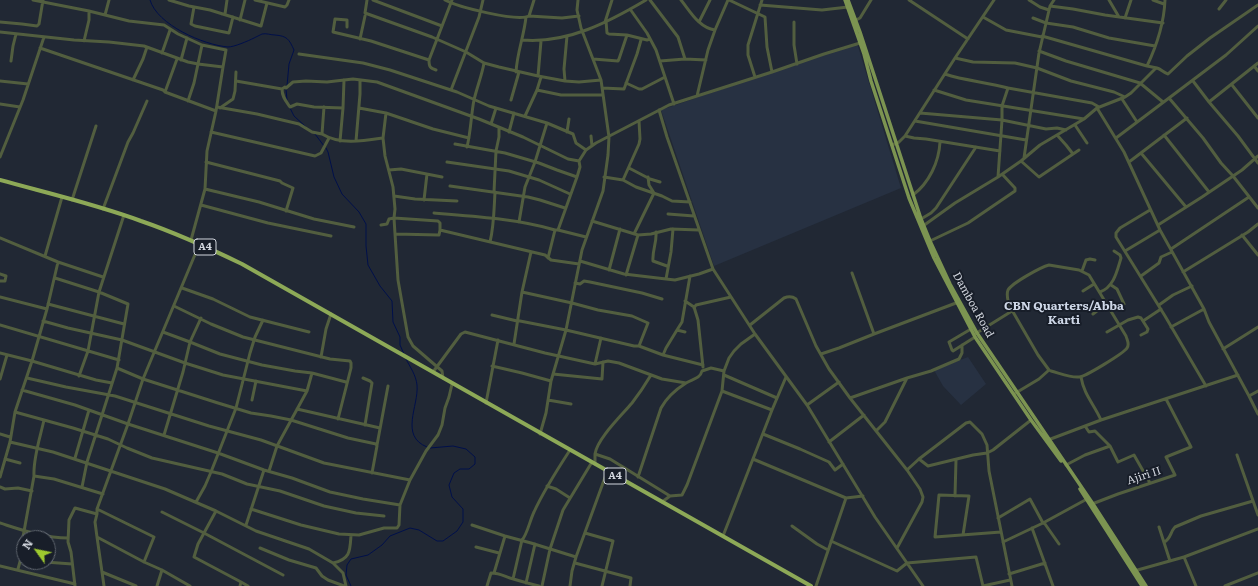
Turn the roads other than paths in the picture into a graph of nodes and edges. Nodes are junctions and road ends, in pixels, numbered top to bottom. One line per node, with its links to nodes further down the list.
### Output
1 (33, 0): 32 (street)
2 (109, 0): 47 (street)
3 (169, 0): 38 (street)
4 (227, 0): 45 (street)
5 (245, 0): 56 (street)
6 (255, 0): 35 (street)
7 (289, 0): 35 (street)
8 (367, 0): 80 (street)
9 (373, 0): 64 (street)
10 (445, 0): 33 (street)
11 (483, 0): 44 (street)
12 (534, 0): 51 (street)
13 (578, 0): 49 (street)
14 (612, 0): 59 (street)
15 (646, 0): 41 (street)
16 (650, 0): 98 (street)
17 (681, 0): 60 (street)
18 (710, 0): 60 (street)
19 (728, 0): 46 (street); 68 (street)
20 (762, 0): 36 (street)
21 (845, 0): 39 (main road, Damboa Road)
22 (848, 0): 57 (main road, Damboa Road)
23 (871, 0): 57 (street)
24 (909, 0): 79 (street)
25 (994, 0): 52 (street)
26 (1029, 0): 40 (street)
27 (1054, 0): 40 (street)
28 (1109, 0): 53 (street)
29 (1131, 0): 55 (street)
30 (1153, 0): 34 (street)
31 (1226, 0): 42 (street)
32 (43, 1): 43 (street); 58 (street)
33 (451, 2): 44 (street); 64 (street)
34 (1164, 2): 62 (street)
35 (267, 3): 56 (street)
36 (760, 5): 39 (street); 46 (street)
37 (1258, 5): 111 (street)
38 (194, 7): 45 (street); 50 (street)
39 (848, 7): 85 (main road, Damboa Road)
40 (1050, 8): 53 (street); 63 (street)
41 (630, 9): 59 (street); 78 (street)
42 (1219, 9)
43 (89, 11): 47 (street); 83 (street)
44 (481, 11): 51 (street); 91 (street)
45 (222, 14): 50 (street)
46 (757, 14): 116 (street); 120 (street)
47 (105, 15): 67 (street)
48 (365, 16): 77 (street)
49 (579, 16): 51 (street); 69 (street)
50 (233, 17): 56 (street)
51 (528, 17): 81 (street)
52 (983, 17): 75 (street); 79 (street)
53 (1119, 17): 55 (street)
54 (1033, 18): 63 (street)
55 (1125, 18): 62 (street)
56 (240, 20)
57 (856, 20): 93 (main road, Damboa Road)
58 (0, 22)
59 (606, 22): 69 (street); 72 (street)
60 (699, 22): 68 (street)
61 (794, 22): 106 (street)
62 (1163, 22): 87 (street)
63 (1046, 23): 75 (street); 87 (street)
64 (442, 26): 80 (street)
65 (1258, 26): 125 (street)
66 (347, 27): 77 (street)
67 (170, 30): 76 (street); 92 (street)
68 (715, 30): 100 (street)
69 (583, 31): 73 (street); 97 (street)
70 (0, 32): 71 (street)
71 (16, 34): 74 (street); 101 (street)
72 (627, 35): 82 (street); 97 (street)
73 (567, 36): 84 (street); 128 (street)
74 (44, 37): 83 (street); 89 (street)
75 (1042, 37): 90 (street); 107 (street)
76 (187, 38): 86 (street); 96 (street)
77 (360, 39): 99 (street)
78 (650, 39): 82 (street); 102 (street)
79 (968, 39): 95 (street)
80 (438, 40): 91 (street); 99 (street)
81 (522, 40): 84 (street); 115 (street)
82 (641, 40): 129 (street)
83 (84, 41): 88 (street)
84 (541, 41): 118 (street)
85 (860, 43): 93 (main road, Damboa Road); 106 (street)
86 (202, 45): 105 (street); 109 (street)
87 (1155, 46): 107 (street)
88 (147, 47): 92 (street); 121 (street)
89 (40, 48): 121 (street); 131 (street)
90 (1039, 51): 110 (street); 130 (street)
91 (466, 52): 103 (street); 136 (street)
92 (162, 53): 96 (street)
93 (865, 53): 205 (main road, Damboa Road)
94 (299, 54): 136 (street)
95 (955, 58): 110 (street); 117 (street)
96 (179, 59): 105 (street); 139 (street)
97 (594, 59): 124 (street)
98 (685, 59): 100 (street); 102 (street)
99 (429, 60): 112 (street)
100 (706, 60): 142 (street)
101 (11, 61)
102 (660, 61): 119 (street)
103 (484, 62): 115 (street); 146 (street)
104 (1258, 63): 108 (street)
105 (198, 64): 109 (street); 149 (street)
106 (797, 64): 116 (street)
107 (1148, 66): 111 (street)
108 (1254, 66): 113 (street); 132 (street)
109 (223, 67): 161 (street)
110 (1037, 68): 140 (street); 143 (street)
111 (1157, 68): 130 (street)
112 (436, 70)
113 (1258, 71)
114 (236, 72): 127 (street)
115 (517, 72): 118 (street); 147 (street)
116 (772, 72): 120 (street)
117 (945, 74): 134 (street); 138 (street)
118 (539, 77): 128 (street); 137 (street)
119 (665, 77): 129 (street); 153 (street)
120 (755, 77): 142 (street)
121 (133, 80): 139 (street)
122 (344, 80): 123 (street); 135 (street); 158 (street)
123 (360, 80): 159 (street); 168 (street)
124 (601, 80): 128 (street); 133 (street)
125 (1192, 80): 144 (street); 151 (street)
126 (0, 81): 131 (street)
127 (236, 81): 135 (street); 145 (street)
128 (565, 81)
129 (626, 83): 133 (street)
130 (1140, 83): 143 (street); 150 (street)
131 (28, 84): 155 (street)
132 (1232, 85): 151 (street); 171 (street)
133 (602, 88): 141 (street)
134 (1008, 88): 140 (street); 154 (street)
135 (282, 89): 156 (street)
136 (451, 90): 146 (street)
137 (537, 90): 141 (street); 169 (street)
138 (934, 90): 154 (street); 167 (street)
139 (165, 92): 149 (street)
140 (1034, 93): 157 (street); 164 (street)
141 (603, 95): 194 (street)
142 (697, 96): 153 (street)
143 (1123, 98): 157 (street); 177 (street)
144 (1169, 98): 150 (street); 170 (street)
145 (233, 100): 161 (street); 162 (street)
146 (474, 100): 160 (street); 168 (street)
147 (511, 100)
148 (147, 101): 261 (street)
149 (188, 101): 161 (street)
150 (1163, 102): 177 (street)
151 (1209, 102): 219 (street)
152 (0, 104): 155 (street)
153 (674, 104): 163 (street)
154 (1002, 106): 164 (street); 174 (street)
155 (20, 107): 217 (street)
156 (324, 107): 158 (street); 188 (street)
157 (1098, 107): 173 (street); 198 (street)
158 (343, 108): 200 (street)
159 (359, 108): 165 (street); 201 (street)
160 (496, 108): 166 (street); 179 (street)
161 (217, 109): 162 (street); 185 (street)
162 (231, 110): 188 (street)
163 (659, 110): 175 (street); 256 (street)
164 (1031, 110): 173 (street); 182 (street)
165 (386, 113): 196 (street); 197 (street)
166 (514, 113): 169 (street); 186 (street)
167 (920, 113): 174 (street); 176 (street)
168 (471, 116): 179 (street); 197 (street)
169 (525, 116): 178 (street)
170 (1187, 118): 191 (street); 232 (street)
171 (1258, 118)
172 (569, 119): 187 (street)
173 (1084, 119): 180 (street)
174 (1002, 120): 182 (street); 189 (street)
175 (639, 121): 194 (street); 228 (street)
176 (915, 121): 189 (street); 193 (street)
177 (1137, 122): 198 (street)
178 (547, 123): 187 (street); 206 (street)
179 (491, 124): 183 (street)
180 (1075, 125): 184 (street); 203 (street)
181 (96, 126): 253 (street)
182 (1028, 126): 184 (street); 199 (street)
183 (499, 128): 186 (street); 212 (street)
184 (1066, 130): 190 (street)
185 (211, 132): 195 (street); 222 (street)
186 (509, 132): 206 (street)
187 (567, 132): 210 (street)
188 (322, 134): 195 (street)
189 (1000, 135): 199 (street); 213 (street)
190 (1057, 135): 215 (street); 218 (street)
191 (1164, 135): 214 (street); 245 (street)
192 (591, 136): 207 (street)
193 (905, 136): 202 (street); 205 (street)
194 (609, 137): 207 (street); 236 (street)
195 (329, 138): 200 (street)
196 (383, 138): 201 (street); 229 (street)
197 (469, 138): 208 (street)
198 (1116, 138): 225 (street)
199 (1026, 140): 218 (street)
200 (340, 141): 201 (street)
201 (356, 141)
202 (940, 142): 209 (street); 248 (street)
203 (1087, 143)
204 (456, 144): 208 (street)
205 (894, 144): 248 (main road, Damboa Road); 334 (main road, Damboa Road)
206 (540, 146): 220 (street); 224 (street)
207 (592, 146): 210 (street)
208 (467, 147): 212 (street)
209 (977, 147): 213 (street); 270 (street)
210 (586, 150): 220 (street)
211 (1079, 150): 215 (street)
212 (496, 151): 224 (street); 227 (street)
213 (1000, 151): 238 (street)
214 (1141, 153): 225 (street); 258 (street)
215 (1074, 154): 221 (street)
216 (1258, 156): 219 (street)
217 (0, 157)
218 (1024, 158): 221 (street)
219 (1255, 160): 226 (street); 232 (street)
220 (579, 161): 235 (street)
221 (1021, 161): 231 (street)
222 (206, 162): 243 (street); 263 (street)
223 (447, 162): 227 (street)
224 (535, 162): 234 (street); 235 (street)
225 (1129, 162): 262 (street)
226 (1258, 163)
227 (495, 168): 234 (street); 244 (street)
228 (629, 168): 237 (street); 240 (street)
229 (389, 170): 230 (street); 249 (street)
230 (427, 174): 233 (street); 254 (street)
231 (1002, 174): 238 (street); 293 (street)
232 (1233, 176): 245 (street); 252 (street)
233 (442, 177)
234 (529, 177): 247 (street); 251 (street)
235 (577, 177): 247 (street)
236 (604, 177): 240 (street); 271 (street)
237 (648, 177): 241 (street); 246 (street)
238 (998, 177): 276 (street)
239 (0, 180): 250 (highway, A4)
240 (623, 180): 246 (street)
241 (660, 182)
242 (450, 186): 244 (street)
243 (205, 189): 257 (street); 263 (street)
244 (495, 192): 251 (street); 269 (street)
245 (1209, 192): 258 (street)
246 (654, 193): 256 (street); 286 (street)
247 (570, 194): 259 (street)
248 (912, 195): 270 (main road, Damboa Road)
249 (394, 196): 254 (street); 268 (street)
250 (62, 197): 253 (highway, A4); 301 (street)
251 (524, 197): 259 (street); 272 (street)
252 (1249, 197): 260 (street); 296 (street)
253 (72, 200): 261 (highway, A4)
254 (424, 200): 255 (street)
255 (457, 200)
256 (690, 202): 267 (street)
257 (201, 205): 289 (street); 292 (street)
258 (1186, 207): 275 (street)
259 (565, 208): 281 (street)
260 (1258, 208)
261 (103, 209): 266 (highway, A4)
262 (1150, 210): 275 (street); 297 (street)
263 (286, 211): 277 (street)
264 (434, 213): 269 (street)
265 (668, 214): 267 (street)
266 (124, 215): 292 (highway, A4); 316 (street)
267 (694, 216): 282 (street)
268 (394, 218): 273 (street); 280 (street); 285 (street)
269 (493, 219): 272 (street); 294 (street)
270 (921, 219): 276 (main road, Damboa Road)
271 (592, 221): 278 (street); 290 (street)
272 (519, 222): 281 (street)
273 (381, 224)
274 (1258, 224): 288 (street)
275 (1158, 225): 283 (street)
276 (923, 226): 293 (main road, Damboa Road)
277 (354, 228)
278 (620, 229): 286 (street); 308 (street)
279 (673, 229): 282 (street); 284 (street); 306 (street)
280 (440, 230): 285 (street); 294 (street)
281 (556, 230): 290 (street); 302 (street)
282 (699, 230): 307 (street)
283 (1160, 230): 296 (street); 297 (street)
284 (656, 232): 287 (street); 306 (street)
285 (394, 234): 398 (street)
286 (634, 234): 287 (street)
287 (638, 235): 313 (street)
288 (1242, 235): 300 (street); 310 (street)
289 (331, 236)
290 (586, 237): 305 (street)
291 (0, 238): 301 (street)
292 (191, 240): 295 (highway, A4)
293 (930, 241): 370 (main road, Damboa Road)
294 (490, 242): 298 (street)
295 (199, 244): 324 (street); 345 (highway, A4)
296 (1172, 250): 310 (street); 315 (street)
297 (1125, 251): 315 (street)
298 (531, 252): 302 (street); 327 (street)
299 (1114, 252): 322 (street)
300 (1258, 255)
301 (45, 256): 304 (street)
302 (548, 258): 305 (street)
303 (1095, 260): 309 (street)
304 (58, 262): 316 (street); 317 (street)
305 (580, 262): 308 (street); 320 (street)
306 (667, 266): 318 (street)
307 (712, 269): 314 (street); 330 (street)
308 (609, 270): 313 (street)
309 (1082, 271): 321 (street); 344 (street)
310 (1183, 272): 323 (street)
311 (852, 273): 369 (street)
312 (0, 274): 319 (street)
313 (626, 275): 318 (street)
314 (690, 276): 318 (street); 332 (street)
315 (1141, 276): 338 (street)
316 (103, 277): 326 (street)
317 (55, 278): 326 (street); 335 (street)
318 (666, 280)
319 (0, 281)
320 (576, 283): 331 (street); 333 (street)
321 (1094, 284): 325 (street); 328 (street)
322 (1111, 285): 328 (street); 337 (street)
323 (1192, 286): 338 (street); 341 (street)
324 (182, 288): 339 (street); 350 (street)
325 (1083, 291)
326 (98, 292): 348 (street); 354 (street)
327 (522, 292): 333 (street); 352 (street)
328 (1100, 292): 336 (street)
329 (0, 297): 342 (street)
330 (731, 297): 340 (street); 357 (street)
331 (662, 299)
332 (685, 301): 340 (street); 362 (street)
333 (572, 303): 361 (street); 380 (street)
334 (956, 303): 360 (main road, Damboa Road); 369 (street)
335 (48, 304): 342 (street); 348 (street)
336 (1106, 304): 346 (street); 356 (street)
337 (1124, 304)
338 (1158, 305): 343 (street)
339 (174, 306): 349 (street); 363 (street)
340 (694, 308): 396 (street)
341 (1204, 308): 358 (street); 381 (street)
342 (47, 309): 351 (street)
343 (1161, 309): 353 (street); 358 (street)
344 (1012, 311): 370 (street); 400 (street)
345 (331, 314): 389 (street); 403 (highway, A4)
346 (1093, 314)
347 (492, 315): 352 (street)
348 (94, 317): 354 (street); 367 (street)
349 (201, 318): 375 (street); 377 (street)
350 (263, 320): 364 (street); 375 (street)
351 (44, 321): 367 (street); 372 (street)
352 (517, 321): 361 (street); 378 (street)
353 (1143, 321): 356 (street); 371 (street)
354 (124, 324): 374 (street)
355 (0, 325): 372 (street)
356 (1119, 325): 366 (street); 410 (street)
357 (750, 326): 368 (street); 385 (street)
358 (1171, 327): 426 (street)
359 (1258, 327): 381 (street)
360 (971, 328): 370 (main road, Damboa Road); 379 (street)
361 (566, 330): 373 (street); 388 (street)
362 (677, 330): 365 (street); 387 (street)
363 (163, 332): 377 (street); 383 (street)
364 (309, 332)
365 (685, 332)
366 (1107, 332)
367 (90, 333): 374 (street); 382 (street)
368 (755, 334): 404 (street); 409 (street)
369 (874, 334): 385 (street)
370 (975, 335): 379 (street); 432 (main road, Damboa Road)
371 (1141, 335)
372 (40, 336): 382 (street); 391 (street)
373 (601, 338): 380 (street); 395 (street)
374 (122, 340): 383 (street); 390 (street)
375 (254, 340): 389 (street); 392 (street)
376 (498, 340): 378 (street); 397 (street); 398 (street)
377 (190, 342): 392 (street); 394 (street)
378 (514, 344): 388 (street)
379 (962, 345): 415 (street)
380 (639, 346): 387 (street)
381 (1223, 349): 407 (street)
382 (88, 351): 390 (street); 408 (street)
383 (154, 352): 394 (street); 417 (street)
384 (0, 353): 386 (street)
385 (821, 354): 421 (street)
386 (7, 355): 391 (street); 411 (street)
387 (663, 355): 396 (street)
388 (558, 356): 395 (street); 405 (street)
389 (321, 357): 420 (street)
390 (119, 360): 399 (street)
391 (32, 361): 408 (street); 412 (street)
392 (248, 362): 402 (street); 416 (street)
393 (603, 362): 395 (street); 405 (street); 406 (street)
394 (185, 363): 416 (street); 428 (street)
395 (595, 364)
396 (703, 365): 401 (street)
397 (492, 366): 419 (street); 441 (street)
398 (437, 367): 403 (street); 414 (street)
399 (117, 368): 417 (street); 423 (street)
400 (1049, 370): 410 (street); 432 (street)
401 (702, 371): 404 (street); 422 (street)
402 (312, 372): 420 (street); 429 (street)
403 (433, 372): 414 (highway, A4)
404 (724, 373): 430 (street); 435 (street)
405 (553, 374): 419 (street)
406 (651, 375): 422 (street); 482 (street)
407 (1238, 375): 426 (street); 434 (street)
408 (80, 376): 423 (street)
409 (786, 377): 435 (street); 443 (street)
410 (1081, 377): 457 (street)
411 (0, 378)
412 (27, 378): 427 (street); 433 (street)
413 (363, 378): 459 (street)
414 (443, 378): 424 (highway, A4)
415 (907, 378): 436 (street); 464 (street)
416 (243, 379): 418 (street); 444 (street)
417 (143, 380): 428 (street); 440 (street)
418 (256, 381): 429 (street); 438 (street)
419 (551, 381): 439 (street)
420 (346, 382): 453 (street)
421 (839, 382): 436 (street); 443 (street)
422 (686, 383): 504 (street)
423 (112, 384): 433 (street)
424 (452, 384): 441 (highway, A4); 505 (street)
425 (388, 386): 461 (street)
426 (1206, 386): 437 (street)
427 (22, 390): 445 (street); 448 (street)
428 (177, 391): 444 (street); 450 (street)
429 (307, 391): 446 (street)
430 (722, 391): 447 (street); 513 (street)
431 (1258, 391): 434 (street)
432 (1015, 393): 456 (main road, Damboa Road); 471 (main road, Damboa Road)
433 (109, 395): 440 (street); 449 (street)
434 (1249, 396): 452 (street)
435 (777, 398): 447 (street)
436 (850, 398): 451 (street)
437 (1166, 399): 457 (street); 506 (street, Ajiri II)
438 (252, 400)
439 (548, 400): 442 (street); 466 (street)
440 (135, 403): 450 (street); 458 (street)
441 (486, 403): 466 (highway, A4)
442 (570, 404)
443 (807, 405): 473 (street)
444 (236, 408): 455 (street); 463 (street)
445 (89, 410): 449 (street); 462 (street)
446 (297, 410): 453 (street); 455 (street)
447 (772, 410): 467 (street)
448 (15, 412): 454 (street); 470 (street)
449 (102, 414): 458 (street); 469 (street)
450 (170, 414): 463 (street); 468 (street)
451 (864, 414): 464 (street); 473 (street)
452 (1258, 414)
453 (338, 419): 459 (street)
454 (44, 420): 462 (street); 478 (street)
455 (291, 420): 475 (street); 476 (street)
456 (1031, 420): 471 (main road, Damboa Road); 481 (street)
457 (1101, 420): 460 (street)
458 (128, 424): 468 (street); 474 (street)
459 (365, 425): 461 (street)
460 (1085, 426): 471 (street); 477 (street)
461 (380, 428): 475 (street)
462 (82, 431): 469 (street); 484 (street)
463 (227, 431): 476 (street); 480 (street)
464 (876, 431): 496 (street)
465 (0, 434): 470 (street)
466 (540, 434): 479 (highway, A4)
467 (763, 434): 485 (street); 493 (street)
468 (164, 435): 480 (street)
469 (96, 436): 474 (street); 490 (street)
470 (10, 437): 472 (street)
471 (1048, 440): 494 (main road, Damboa Road); 518 (main road, Damboa Road)
472 (10, 442): 478 (street); 489 (street)
473 (829, 442): 493 (street)
474 (120, 445): 497 (street); 499 (street)
475 (377, 445): 501 (street)
476 (277, 446): 498 (street); 501 (street)
477 (1110, 446): 494 (street); 506 (street)
478 (37, 448): 484 (street); 502 (street)
479 (570, 450): 492 (highway, A4); 509 (street)
480 (218, 453): 495 (street); 499 (street)
481 (987, 453): 486 (street); 487 (street); 531 (street)
482 (595, 454): 492 (street); 504 (street)
483 (1237, 455): 519 (street)
484 (75, 458): 490 (street)
485 (754, 459): 517 (street); 548 (street)
486 (919, 459): 487 (street); 496 (street)
487 (956, 460): 515 (street)
488 (0, 461): 489 (street)
489 (5, 461): 491 (street); 503 (street)
490 (87, 462): 497 (street); 507 (street)
491 (20, 463)
492 (593, 463): 500 (highway, A4); 516 (street)
493 (843, 464): 514 (street)
494 (1066, 464): 518 (main road, Damboa Road)
495 (264, 470): 498 (street); 508 (street)
496 (907, 470): 560 (street)
497 (111, 471): 512 (street); 520 (street)
498 (269, 471): 523 (street)
499 (212, 472): 508 (street); 520 (street)
500 (607, 472): 521 (highway, A4); 544 (street)
501 (372, 473): 505 (street)
502 (34, 476): 507 (street); 511 (street)
503 (0, 477)
504 (638, 477): 513 (street)
505 (410, 480): 523 (street)
506 (1150, 483): 522 (street, Ajiri II)
507 (82, 486): 512 (street)
508 (258, 486): 525 (street); 530 (street)
509 (547, 486): 516 (street); 552 (street)
510 (0, 487): 511 (street)
511 (32, 491): 541 (street)
512 (103, 494): 524 (street)
513 (670, 496): 521 (street)
514 (862, 496): 517 (street); 560 (street)
515 (955, 496): 546 (street); 546 (street)
516 (570, 498): 561 (street)
517 (846, 498): 553 (street)
518 (1088, 498): 522 (main road, Damboa Road); 533 (street)
519 (1253, 501): 529 (street); 555 (street)
520 (196, 502): 526 (street)
521 (662, 502): 548 (highway, A4)
522 (1091, 504): 579 (main road, Damboa Road)
523 (400, 505): 545 (street)
524 (97, 509): 528 (street); 567 (street)
525 (251, 509): 534 (street); 545 (street)
526 (216, 511): 534 (street); 543 (street)
527 (162, 512): 543 (street)
528 (97, 514): 549 (street); 551 (street)
529 (1258, 515)
530 (384, 516)
531 (998, 518): 533 (street); 542 (street)
532 (0, 523): 540 (street)
533 (1043, 523): 538 (street); 557 (street)
534 (246, 525): 569 (street)
535 (472, 526): 547 (street)
536 (792, 526): 562 (street)
537 (1159, 527): 555 (street)
538 (1032, 528): 554 (street); 572 (street)
539 (1258, 529): 565 (street)
540 (22, 530)
541 (25, 530)
542 (1000, 532): 546 (street); 554 (street)
543 (204, 533): 584 (street); 589 (street)
544 (585, 533): 564 (street); 578 (street)
545 (350, 535): 569 (street)
546 (963, 535)
547 (505, 536): 552 (street); 563 (street)
548 (723, 536): 604 (highway, A4)
549 (97, 537): 567 (street); 580 (street)
550 (56, 538): 551 (street)
551 (68, 538): 573 (street)
552 (522, 540): 556 (street); 585 (street)
553 (831, 541): 562 (street); 571 (street)
554 (1003, 542): 583 (street)
555 (1164, 542): 566 (street)
556 (535, 544): 561 (street); 588 (street)
557 (1059, 544)
558 (476, 547): 563 (street)
559 (260, 548): 597 (street)
560 (897, 548): 571 (street)
561 (550, 549): 564 (street); 600 (street)
562 (828, 550): 605 (street)
563 (499, 553): 581 (street)
564 (576, 557): 570 (street)
565 (1184, 557): 566 (street); 612 (street)
566 (1170, 561): 579 (street)
567 (144, 562): 577 (street)
568 (56, 563): 573 (street)
569 (333, 563): 597 (street)
570 (575, 563): 578 (street); 601 (street)
571 (907, 563): 606 (street); 607 (street)
572 (1045, 563): 583 (street); 609 (street)
573 (72, 564): 590 (street)
574 (0, 566): 575 (street)
575 (16, 570)
576 (18, 570): 590 (street)
577 (162, 570): 591 (street); 594 (street)
578 (606, 571): 602 (street); 603 (street)
579 (1134, 571): 610 (main road, Damboa Road); 611 (main road, Damboa Road)
580 (102, 572): 592 (street); 593 (street)
581 (494, 573): 585 (street); 598 (street)
582 (1258, 573): 587 (street)
583 (1009, 574): 607 (street); 608 (street)
584 (283, 575)
585 (513, 579): 586 (street)
586 (519, 581): 588 (street); 599 (street)
587 (1234, 582): 613 (street); 614 (street)
588 (526, 583): 600 (street)
589 (240, 584): 596 (street)
590 (75, 585)
591 (185, 585): 595 (street)
592 (104, 586)
593 (136, 586)
594 (157, 586)
595 (190, 586)
596 (248, 586)
597 (345, 586)
598 (487, 586)
599 (518, 586)
600 (541, 586)
601 (570, 586)
602 (602, 586)
603 (630, 586)
604 (811, 586)
605 (816, 586)
606 (923, 586)
607 (983, 586)
608 (1012, 586)
609 (1053, 586)
610 (1142, 586)
611 (1146, 586)
612 (1196, 586)
613 (1225, 586)
614 (1235, 586)

